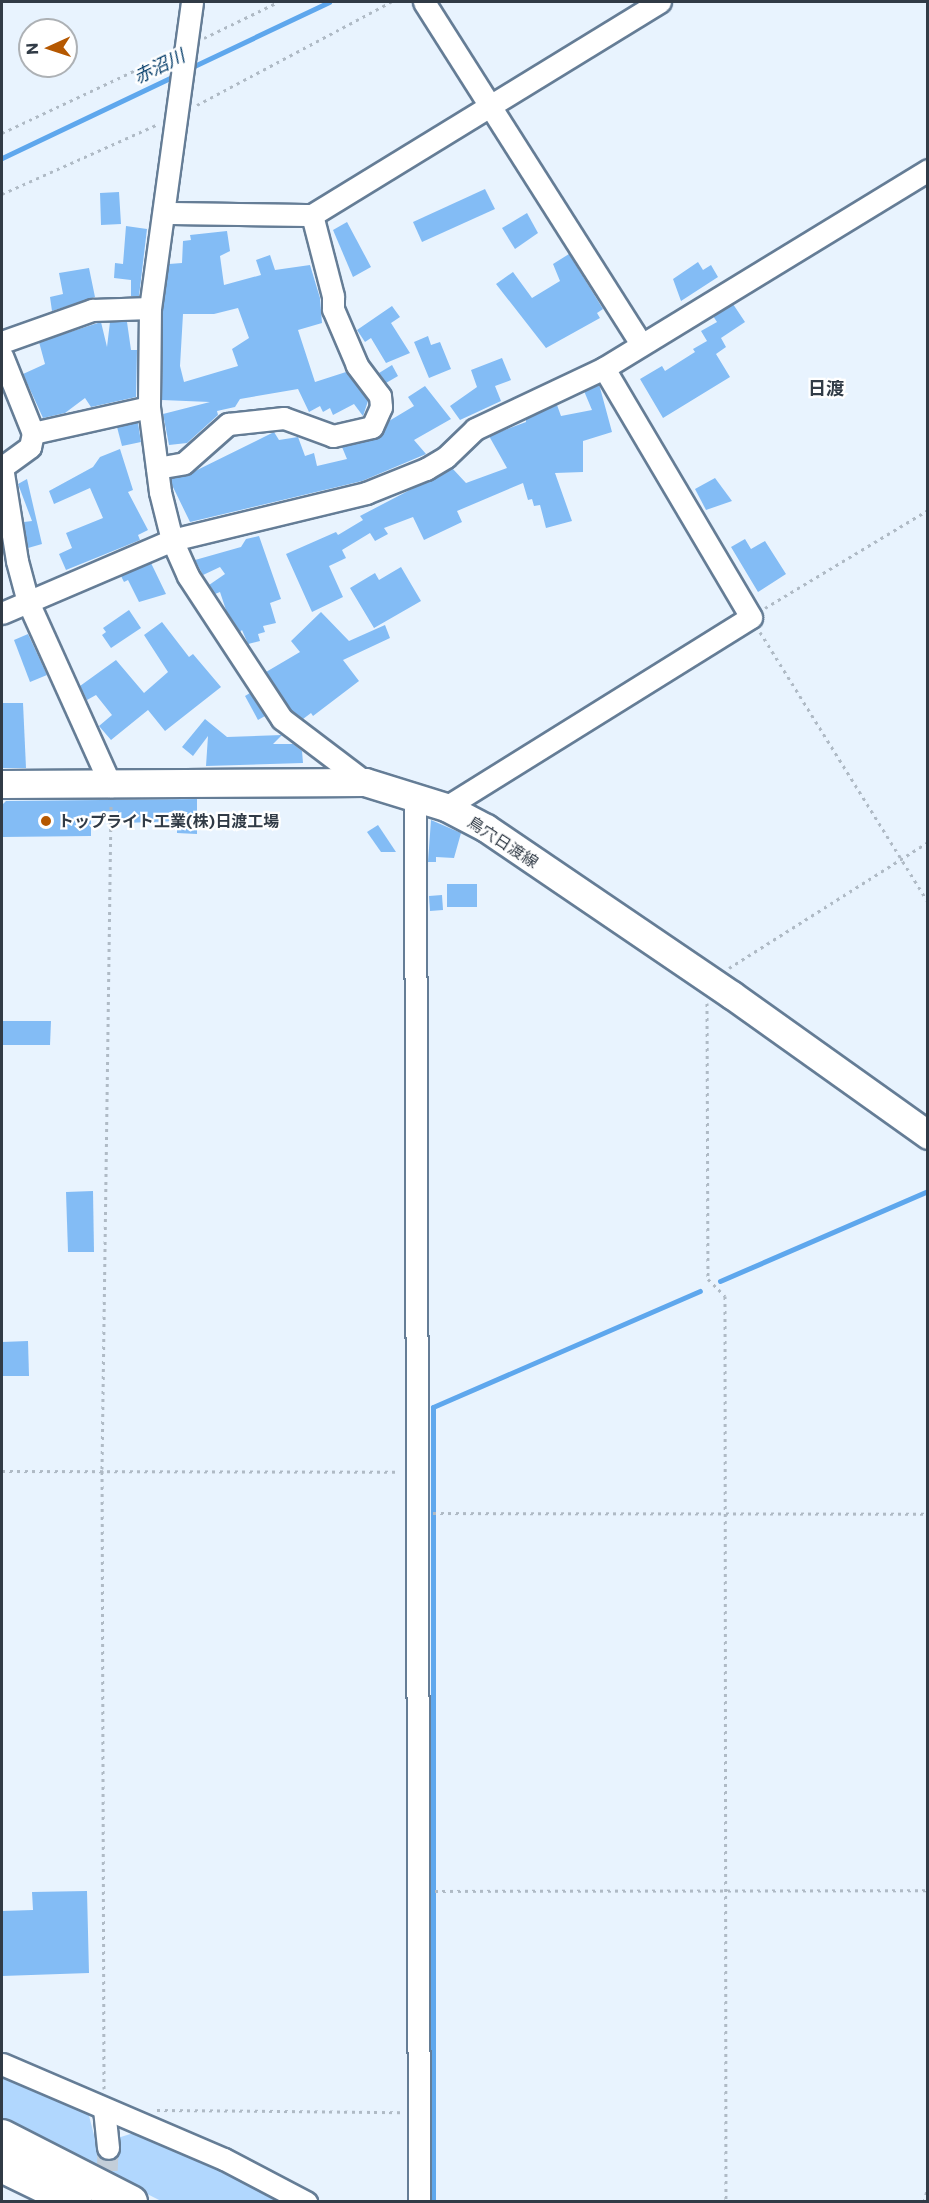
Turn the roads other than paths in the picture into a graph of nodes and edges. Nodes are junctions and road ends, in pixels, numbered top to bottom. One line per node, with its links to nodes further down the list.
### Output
1 (192, 2): 6 (street)
2 (424, 2): 4 (street)
3 (660, 2): 4 (street)
4 (488, 106): 7 (street); 10 (street)
5 (927, 170): 10 (street)
6 (165, 213): 7 (street); 8 (street)
7 (312, 215): 15 (street)
8 (150, 309): 9 (street); 13 (street)
9 (2, 342)
10 (640, 343): 12 (street)
11 (2, 356): 14 (street)
12 (604, 368): 16 (street); 23 (street)
13 (149, 407): 14 (street); 15 (street)
14 (33, 433): 17 (street)
15 (156, 468): 16 (street)
16 (172, 540): 17 (street); 19 (street)
17 (28, 602): 18 (street); 21 (street)
18 (2, 613)
19 (365, 782): 21 (main road, 鳥穴日渡線); 22 (main road, 鳥穴日渡線)
20 (2, 784): 21 (main road, 鳥穴日渡線)
21 (111, 786)
22 (415, 796): 23 (main road, 鳥穴日渡線); 33 (street)
23 (446, 807): 24 (main road, 鳥穴日渡線)
24 (927, 1135)
25 (2, 2064): 26 (street)
26 (105, 2109): 28 (street); 32 (street)
27 (2, 2136): 31 (highway)
28 (108, 2148)
29 (2, 2166): 30 (highway)
30 (76, 2202)
31 (131, 2202)
32 (306, 2202)
33 (419, 2202)

